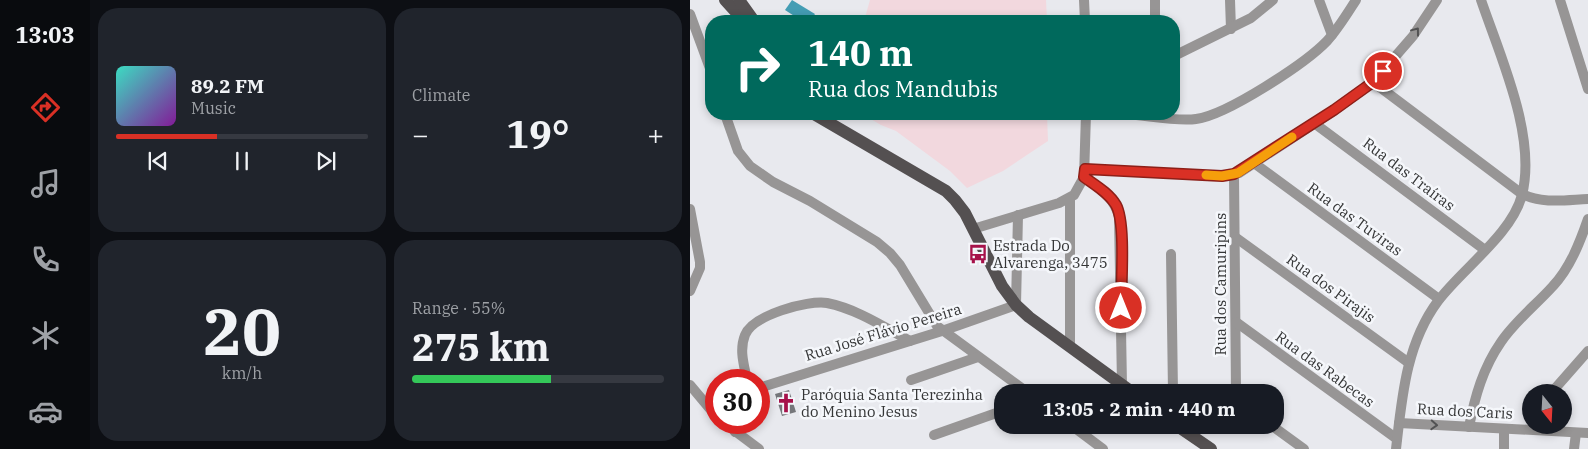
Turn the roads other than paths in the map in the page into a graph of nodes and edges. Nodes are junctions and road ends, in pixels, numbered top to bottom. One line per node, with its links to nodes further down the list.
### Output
1 (726, 0): 13 (main road)
2 (738, 0): 14 (main road)
3 (1084, 0): 15 (street)
4 (1155, 0): 16 (street)
5 (1230, 0): 17 (street)
6 (1273, 0): 17 (street)
7 (1319, 0): 18 (street)
8 (1356, 0): 18 (street)
9 (1437, 0): 21 (street, one-way to 9)
10 (1482, 0): 33 (street)
11 (1560, 0): 22 (street)
12 (690, 14): 20 (street)
13 (739, 15)
14 (749, 15)
15 (1084, 15)
16 (1155, 15)
17 (1231, 29): 19 (street)
18 (1332, 34): 23 (street)
19 (1180, 53)
20 (705, 55)
21 (1373, 82): 28 (street); 33 (street)
22 (1588, 89)
23 (1180, 118)
24 (727, 120): 47 (street)
25 (824, 120): 29 (main road)
26 (832, 120): 29 (main road)
27 (1086, 120): 31 (street)
28 (1314, 123): 30 (street); 41 (street, Rua das Traíras)
29 (857, 140): 39 (main road)
30 (1254, 163): 32 (street); 44 (street, Rua das Tuviras)
31 (1085, 173): 32 (street); 34 (street); 57 (street)
32 (1234, 174): 40 (street, Rua dos Camuripins)
33 (1522, 194): 35 (street); 41 (street)
34 (1070, 199): 37 (street); 49 (street)
35 (1588, 199)
36 (690, 209): 43 (street)
37 (1018, 215): 39 (street); 45 (street)
38 (1588, 219): 66 (street)
39 (973, 229): 45 (main road)
40 (1235, 237): 46 (street, Rua dos Camuripins); 52 (street, Rua dos Pirajis)
41 (1485, 250): 44 (street)
42 (1171, 254): 58 (street)
43 (690, 291)
44 (1439, 299): 52 (street)
45 (1016, 305): 47 (street, Rua José Flávio Pereira); 49 (main road)
46 (1236, 322): 59 (street, Rua dos Camuripins); 77 (street, Rua das Rabecas)
47 (942, 331): 48 (street, Rua José Flávio Pereira); 51 (street)
48 (910, 341): 53 (street); 62 (street, Rua José Flávio Pereira)
49 (1070, 347): 56 (main road)
50 (1588, 351): 60 (street)
51 (978, 358): 54 (street); 55 (street)
52 (1409, 364): 65 (street)
53 (745, 369)
54 (911, 380)
55 (1015, 384)
56 (1120, 384)
57 (1127, 384)
58 (1173, 384)
59 (1236, 384)
60 (1559, 384)
61 (690, 385): 63 (street)
62 (770, 385)
63 (705, 403)
64 (994, 414): 76 (street)
65 (1399, 423): 66 (street, Rua dos Caris, one-way to 66); 77 (street)
66 (1469, 427): 68 (street, Rua dos Caris)
67 (1522, 428): 68 (street, Rua dos Caris)
68 (1504, 429): 82 (street)
69 (1572, 433): 70 (street, Rua dos Caris)
70 (1576, 433): 71 (street, Rua dos Caris); 83 (street)
71 (1588, 433)
72 (744, 434): 78 (street)
73 (1083, 434): 79 (street)
74 (1189, 434): 80 (main road)
75 (1283, 434): 81 (street)
76 (934, 435)
77 (1396, 444)
78 (759, 449)
79 (1103, 449)
80 (1211, 449)
81 (1304, 449)
82 (1504, 449)
83 (1574, 449)

